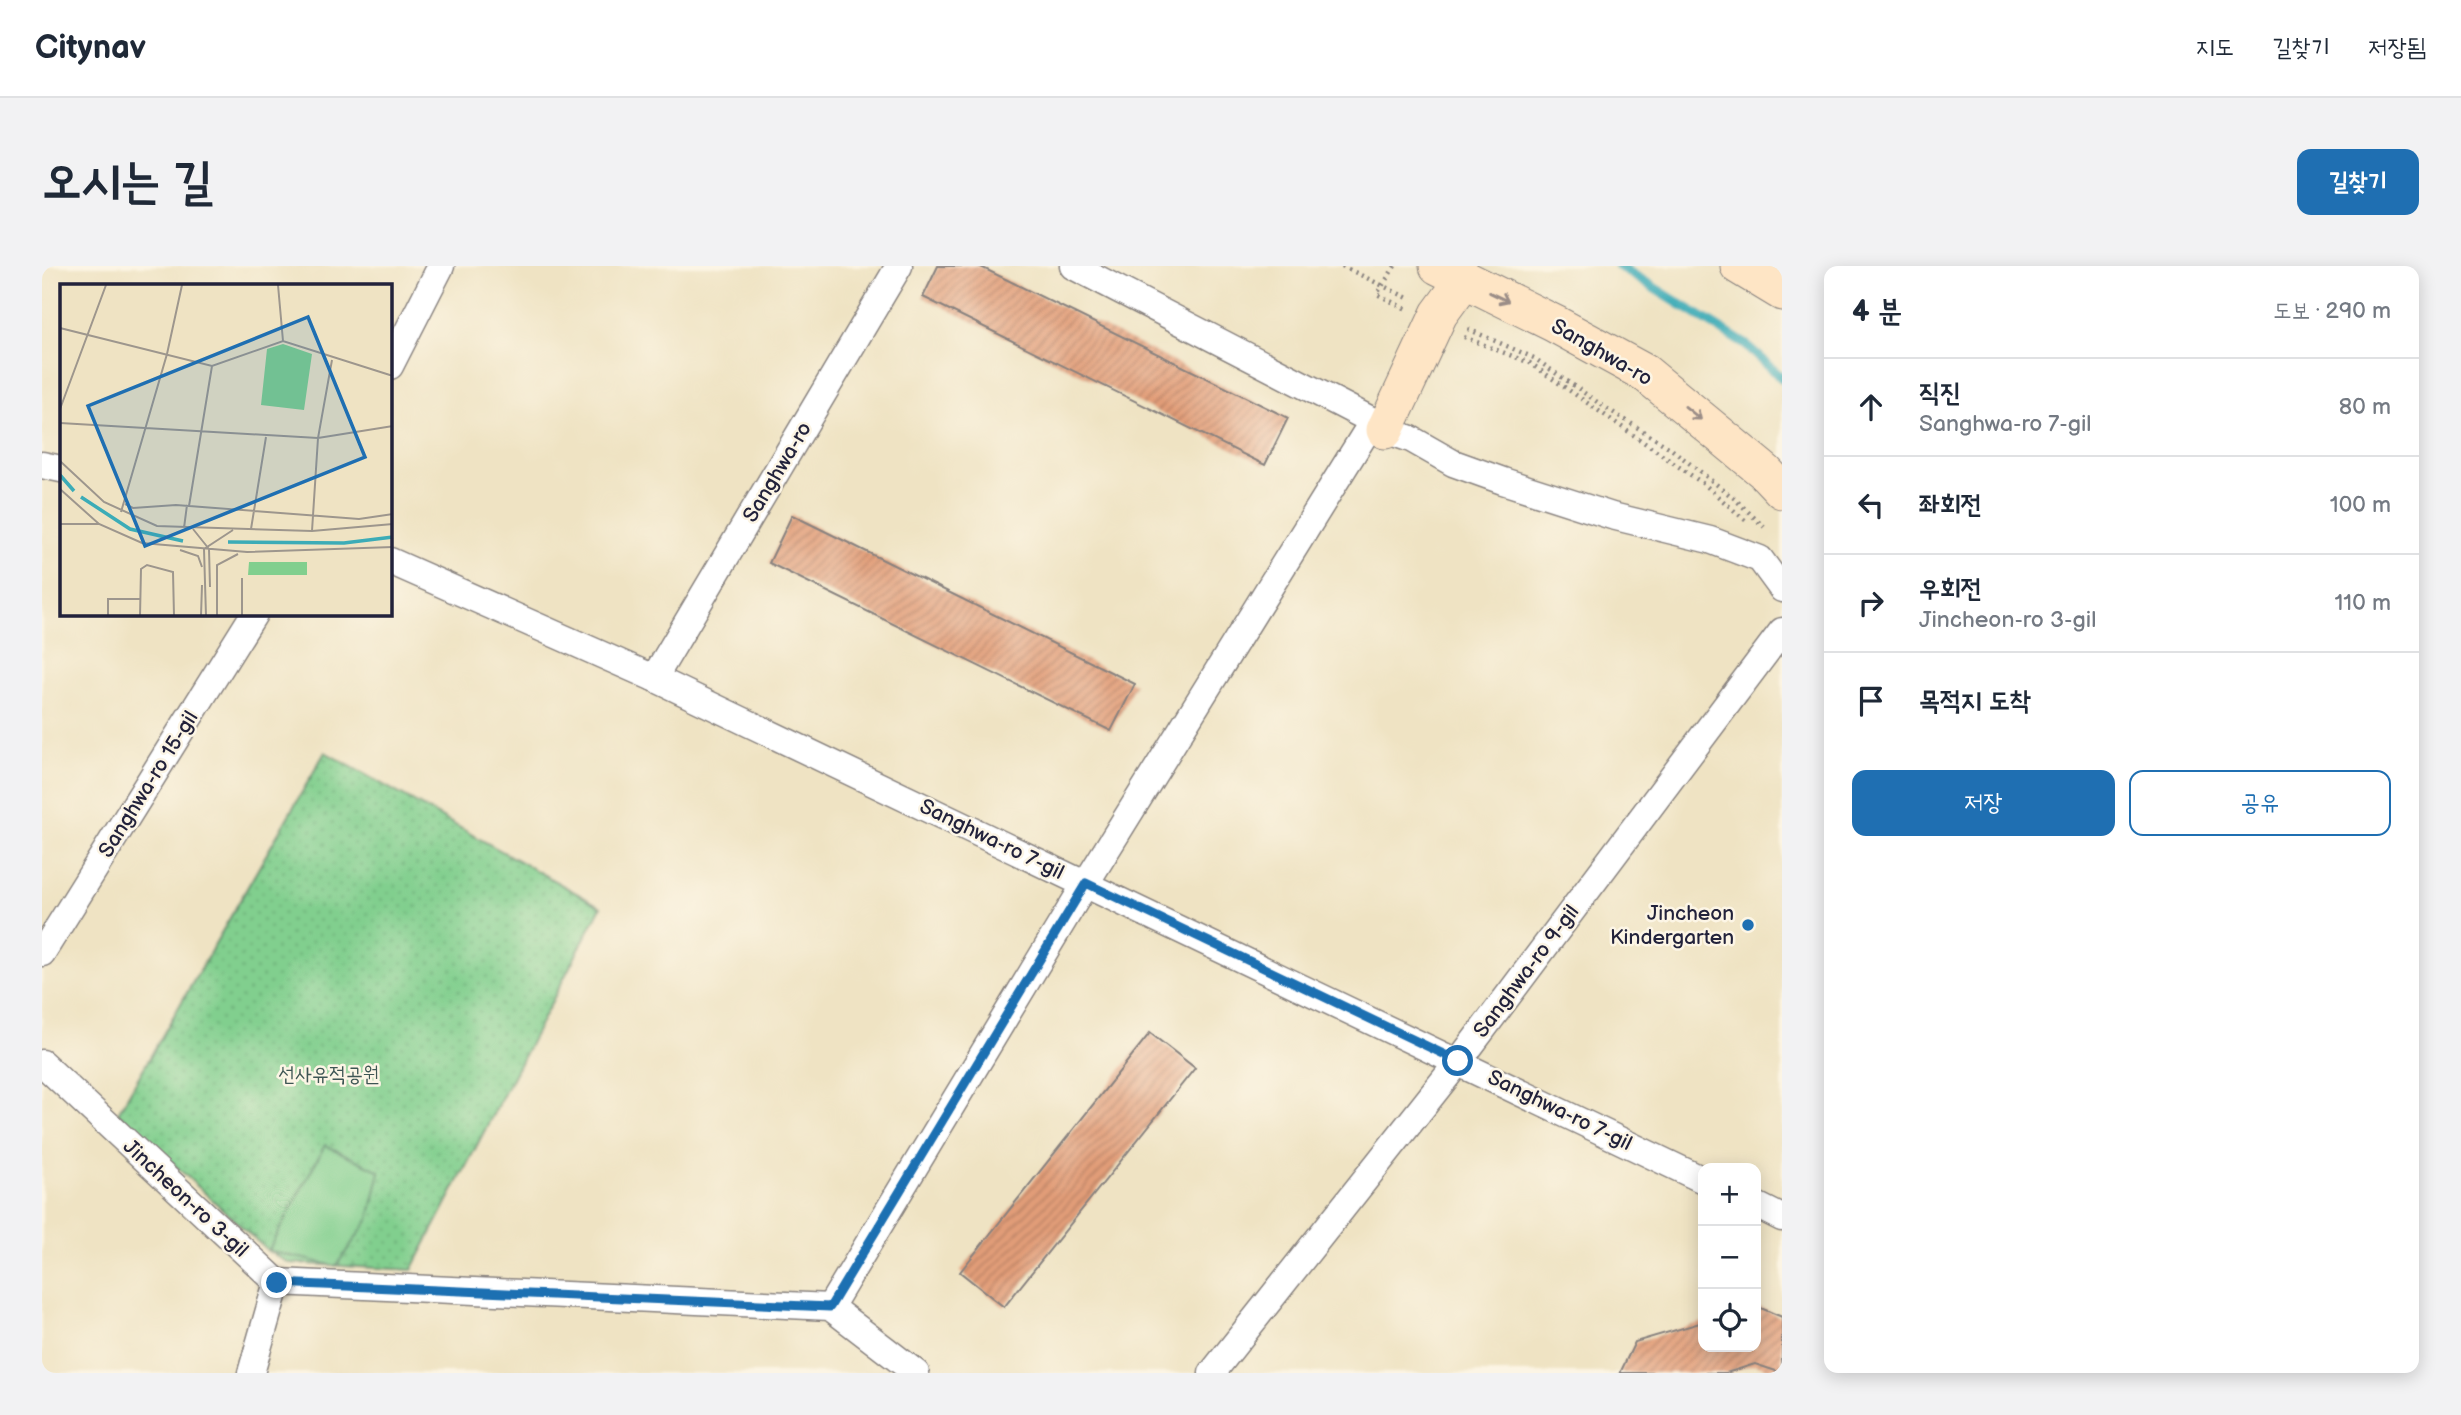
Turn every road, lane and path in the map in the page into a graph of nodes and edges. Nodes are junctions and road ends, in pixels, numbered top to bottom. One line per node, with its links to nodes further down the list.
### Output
1 (441, 266): 11 (street)
2 (900, 266): 22 (street, Sanghwa-ro)
3 (1073, 266): 12 (street)
4 (1342, 266): 8 (path)
5 (1395, 266): 8 (path)
6 (1739, 266): 9 (main road)
7 (1451, 273): 10 (main road); 15 (main road, Sanghwa-ro, one-way to 15)
8 (1383, 285): 10 (path); 10 (path)
9 (1782, 292)
10 (1437, 317): 12 (main road); 16 (path); 17 (path)
11 (392, 362)
12 (1379, 425): 19 (street); 23 (street)
13 (42, 465): 14 (street)
14 (60, 469)
15 (1782, 490)
16 (1749, 523)
17 (1769, 533)
18 (392, 562): 22 (street, Sanghwa-ro 7-gil)
19 (1782, 589)
20 (253, 616): 24 (street, Sanghwa-ro 15-gil)
21 (1782, 631): 25 (street, Sanghwa-ro 9-gil)
22 (654, 678): 23 (street, Sanghwa-ro 7-gil)
23 (1086, 883): 25 (street, Sanghwa-ro 7-gil); 31 (street)
24 (42, 953)
25 (1458, 1061): 27 (street, Sanghwa-ro 7-gil); 34 (street, Sanghwa-ro 9-gil)
26 (42, 1063): 30 (street, Jincheon-ro 3-gil)
27 (1698, 1178)
28 (1761, 1208): 29 (street)
29 (1782, 1218)
30 (277, 1283): 31 (street); 32 (street)
31 (830, 1307): 33 (street)
32 (251, 1373)
33 (916, 1373)
34 (1212, 1373)

